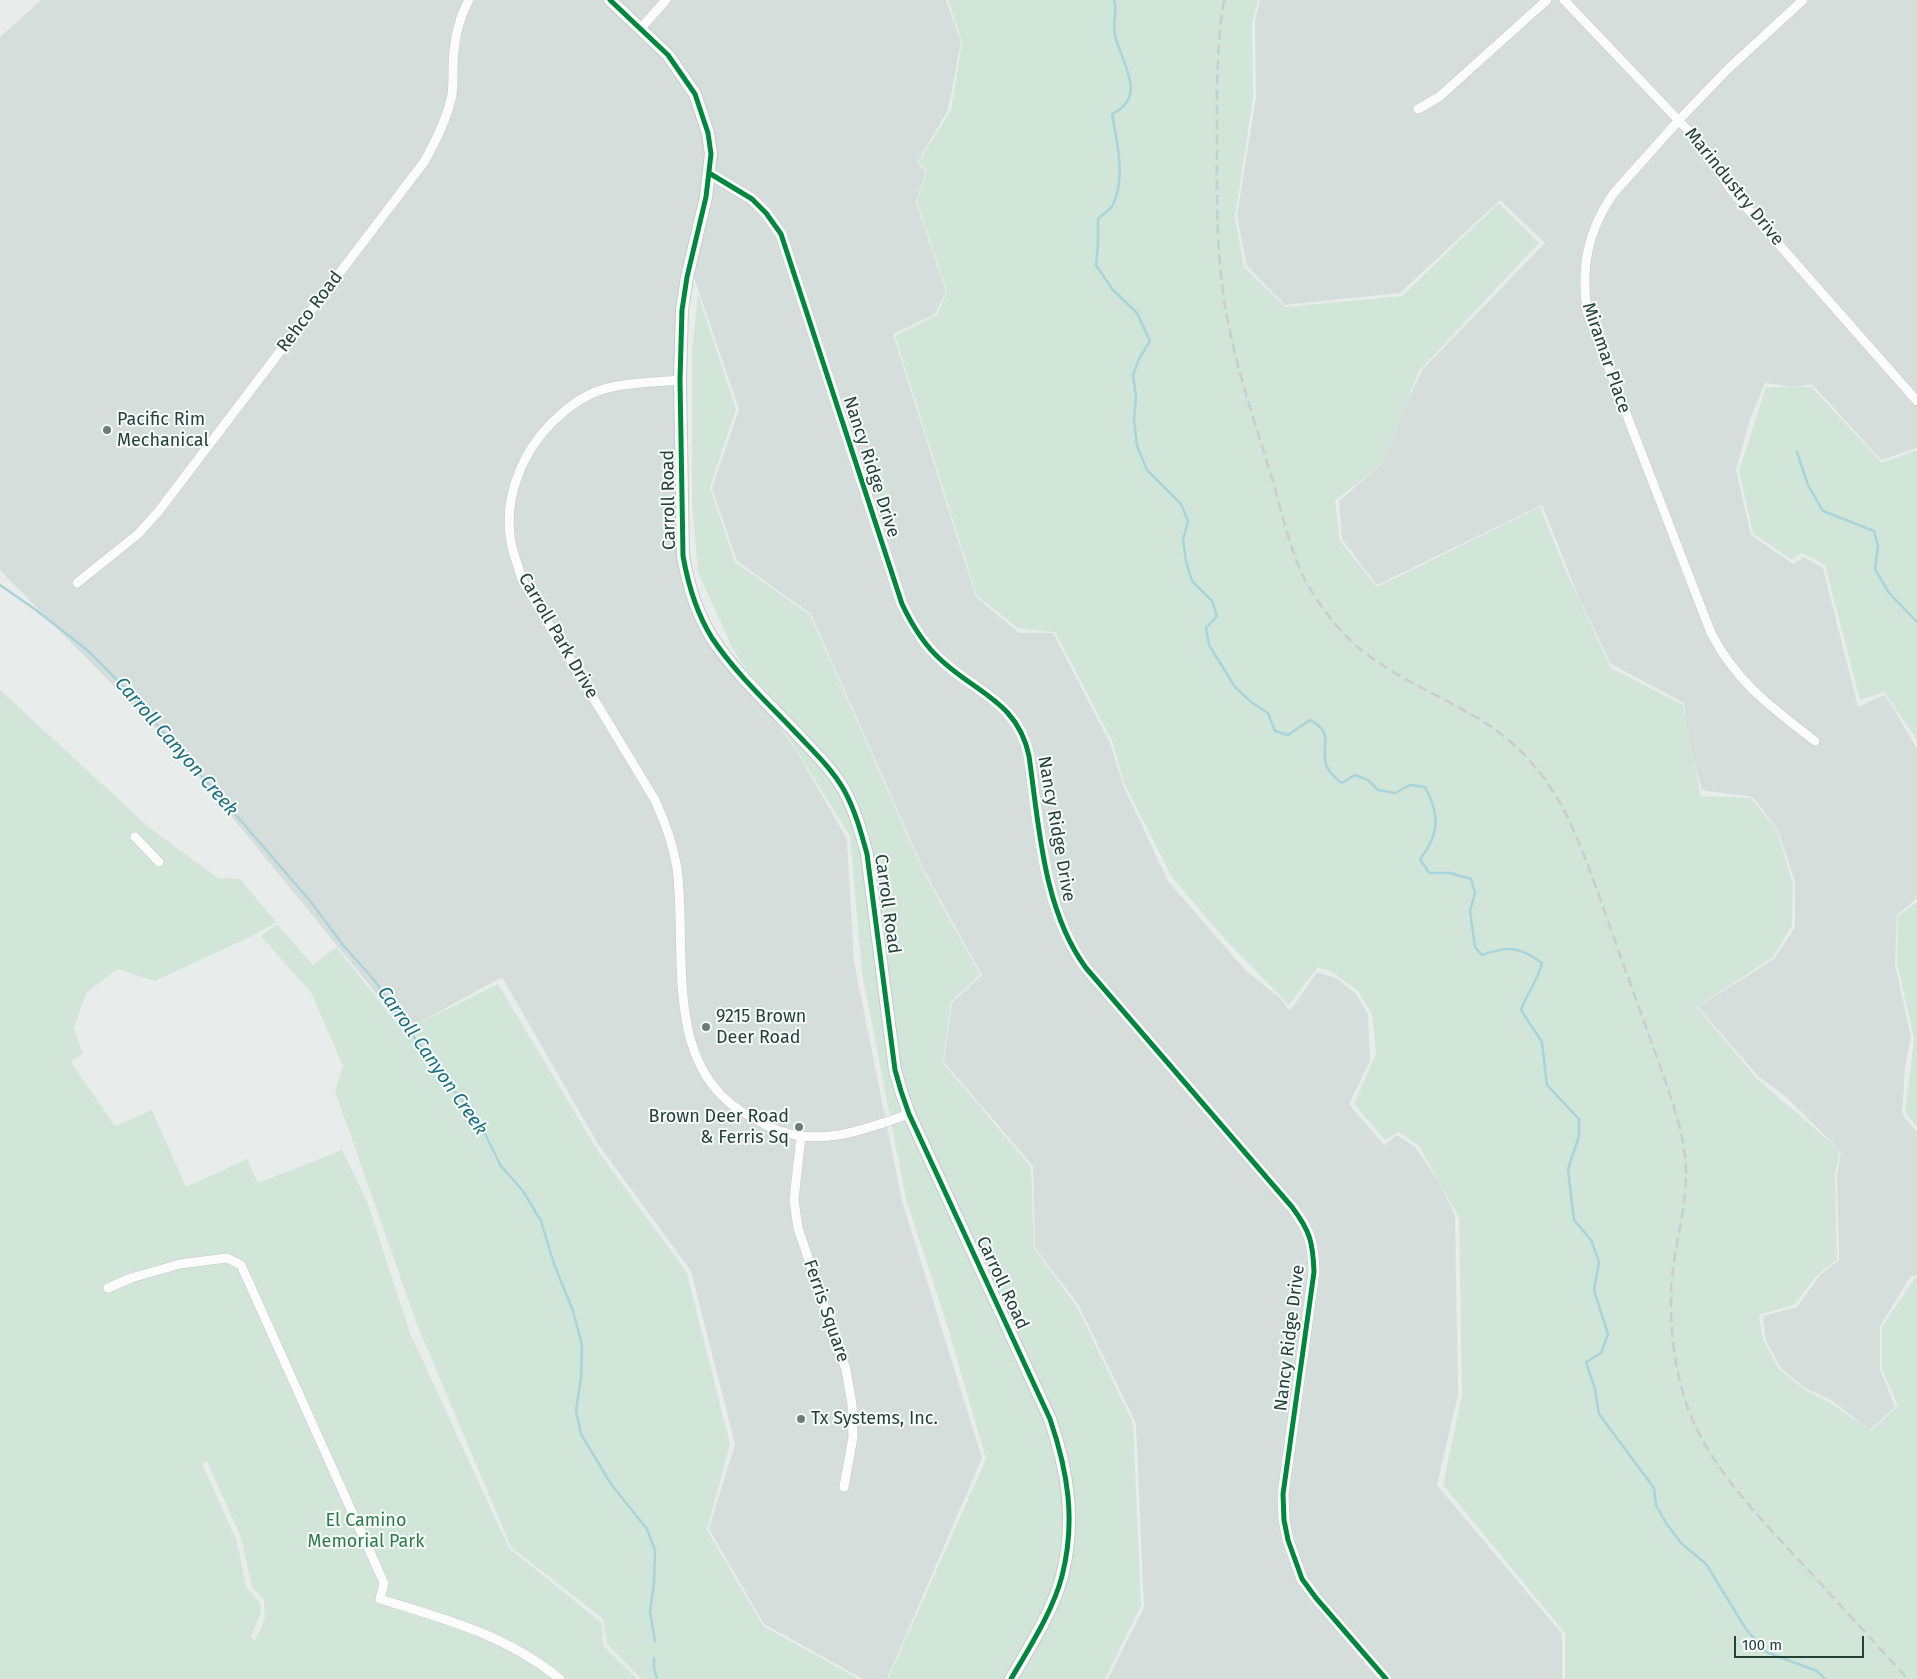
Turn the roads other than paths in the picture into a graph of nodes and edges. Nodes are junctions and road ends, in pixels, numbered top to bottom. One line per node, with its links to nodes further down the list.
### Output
1 (469, 0): 13 (street, Rehco Road)
2 (610, 0): 7 (main road, Carroll Road)
3 (666, 0): 7 (street)
4 (1547, 0): 8 (street)
5 (1564, 0): 9 (street, Marindustry Drive)
6 (1803, 0): 9 (street, Miramar Place)
7 (640, 28): 10 (main road, Carroll Road)
8 (1418, 109)
9 (1680, 120): 12 (street, Marindustry Drive); 14 (street, Miramar Place)
10 (709, 173): 11 (main road, Carroll Road); 23 (street, Nancy Ridge Drive)
11 (680, 380): 17 (main road, Carroll Road); 18 (street, Carroll Park Drive)
12 (1917, 401)
13 (77, 583)
14 (1815, 741)
15 (135, 837): 16 (street)
16 (159, 862)
17 (909, 1114): 18 (street, Carroll Park Drive); 22 (main road, Carroll Road)
18 (801, 1136): 20 (street, Ferris Square)
19 (108, 1288): 21 (street)
20 (844, 1487)
21 (560, 1679)
22 (1012, 1679)
23 (1386, 1679)

